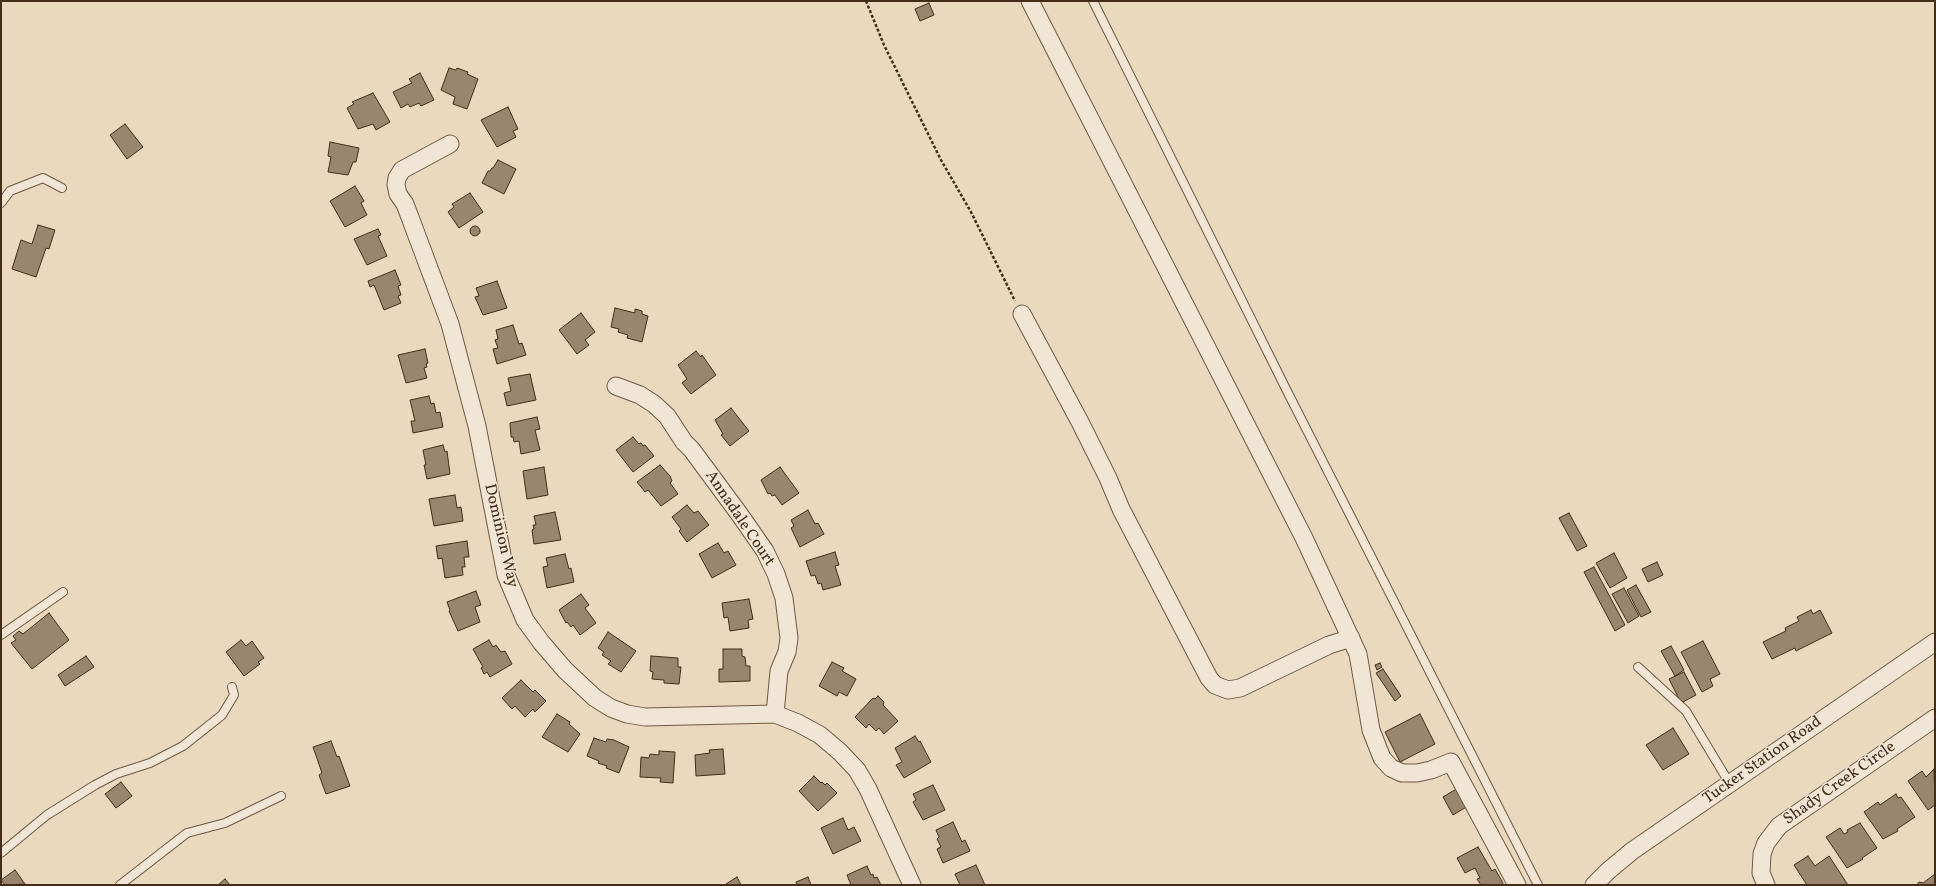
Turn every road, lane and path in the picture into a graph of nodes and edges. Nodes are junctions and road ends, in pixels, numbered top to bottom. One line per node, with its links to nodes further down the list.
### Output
1 (866, 1): 7 (path)
2 (1030, 1): 11 (street)
3 (1093, 1): 23 (lane)
4 (450, 144): 15 (street, Dominion Way)
5 (62, 188): 6 (lane)
6 (1, 203)
7 (1022, 314): 11 (street)
8 (616, 386): 15 (street, Annadale Court)
9 (63, 592): 10 (lane)
10 (1, 635)
11 (1351, 638): 22 (street)
12 (1935, 642): 17 (street, Tucker Station Road)
13 (1638, 667): 17 (lane)
14 (232, 687): 19 (lane)
15 (775, 714): 21 (street, Dominion Way)
16 (1935, 718): 25 (street, Shady Creek Circle)
17 (1730, 784): 24 (street, Tucker Station Road)
18 (281, 796): 20 (lane)
19 (1, 853)
20 (120, 885)
21 (912, 885)
22 (1517, 885)
23 (1538, 885)
24 (1594, 885)
25 (1766, 885)

